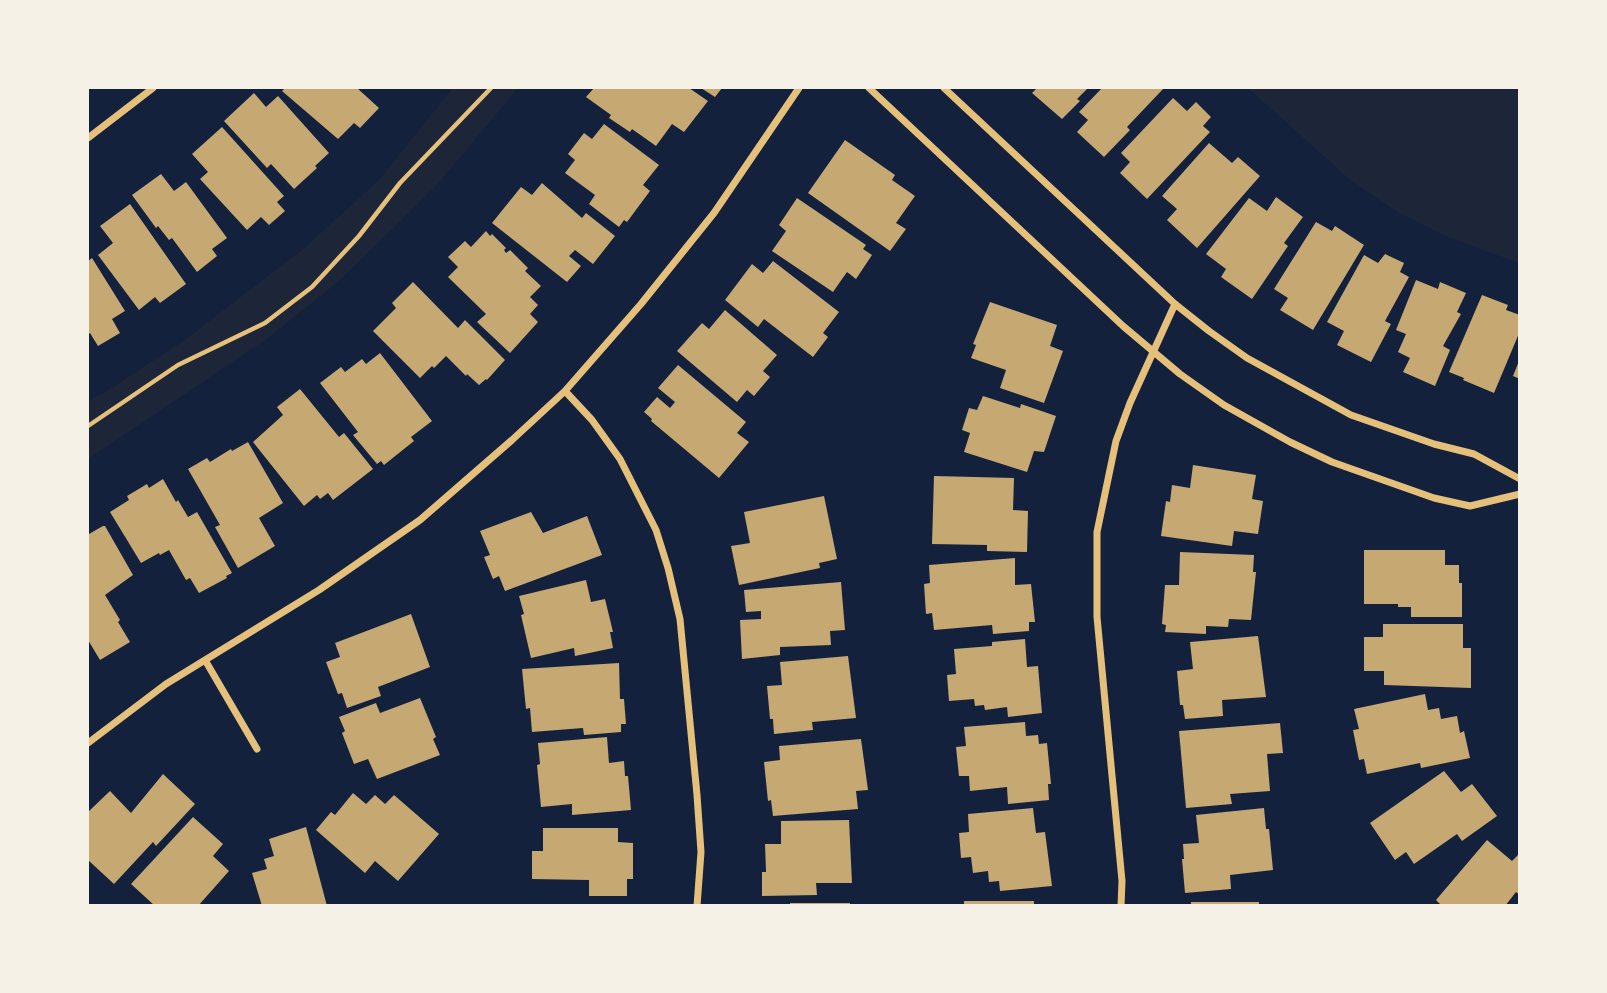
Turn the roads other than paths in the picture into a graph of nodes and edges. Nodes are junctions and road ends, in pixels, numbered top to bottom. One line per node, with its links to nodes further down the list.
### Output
1 (153, 88): 5 (street)
2 (799, 88): 8 (street)
3 (869, 88): 7 (street)
4 (944, 88): 6 (street)
5 (88, 138)
6 (1175, 304): 7 (street); 9 (street)
7 (1153, 352): 10 (street); 15 (street)
8 (565, 391): 11 (street); 14 (street)
9 (1520, 479)
10 (1520, 494)
11 (205, 660): 12 (street); 13 (street)
12 (88, 743)
13 (257, 749)
14 (697, 905)
15 (1121, 905)

